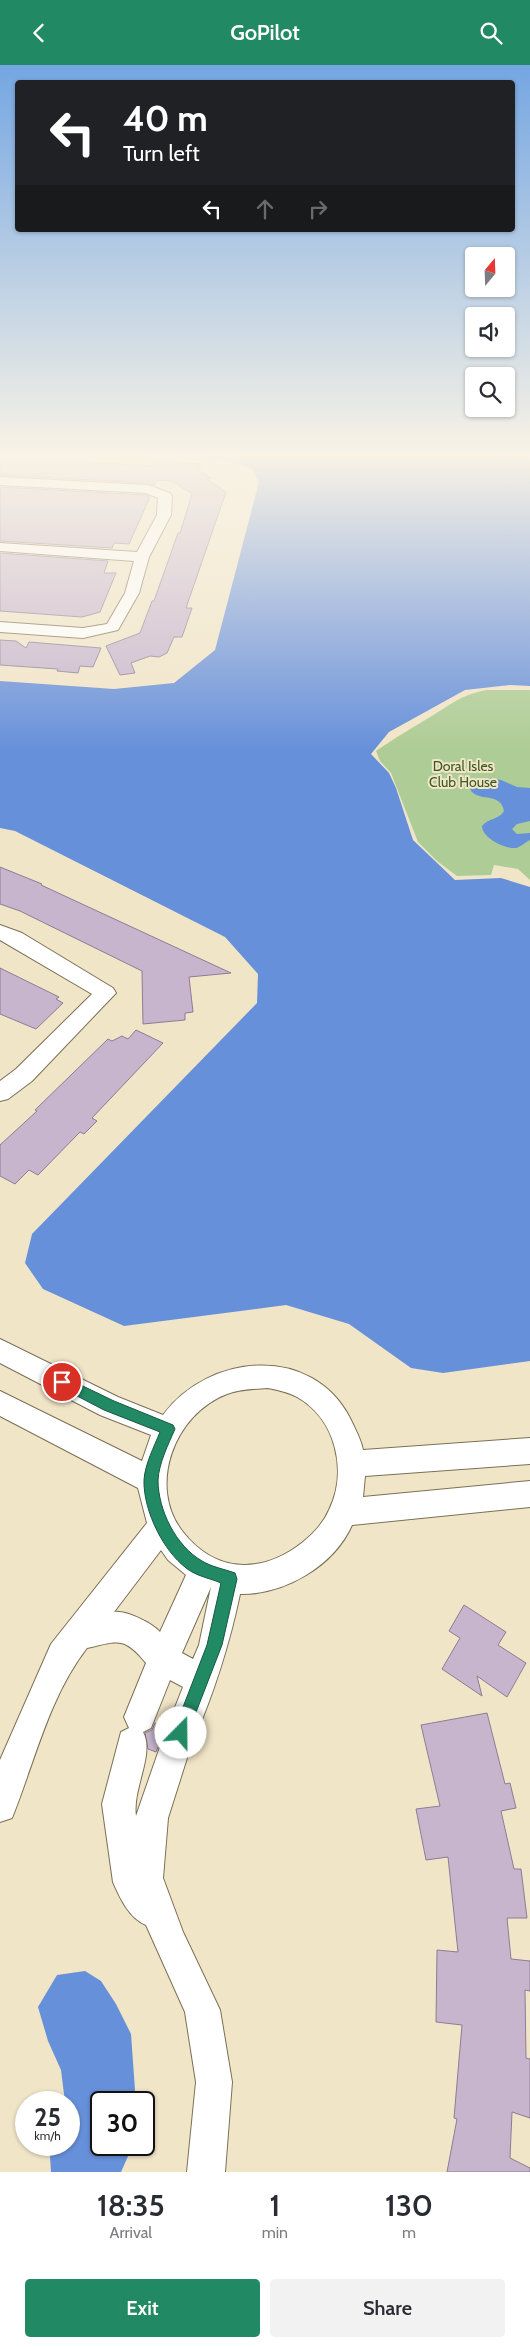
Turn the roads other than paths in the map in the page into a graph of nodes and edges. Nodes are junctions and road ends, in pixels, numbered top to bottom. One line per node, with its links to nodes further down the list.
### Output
1 (90, 553): 3 (street)
2 (144, 553): 3 (street)
3 (142, 557): 4 (street)
4 (0, 627)
5 (0, 932): 6 (street)
6 (0, 1093)
7 (0, 1350): 9 (street)
8 (0, 1403): 12 (street)
9 (168, 1429): 11 (street); 12 (street)
10 (530, 1451): 11 (street)
11 (353, 1464): 14 (street)
12 (151, 1480): 15 (street)
13 (530, 1494): 14 (street)
14 (345, 1513): 16 (street)
15 (163, 1525): 16 (street); 17 (street)
16 (216, 1574): 18 (street); 19 (street)
17 (78, 1634): 18 (street); 20 (street)
18 (162, 1659): 19 (street); 21 (street)
19 (202, 1681): 21 (street)
20 (0, 1806)
21 (168, 1939): 22 (street)
22 (206, 2172)

